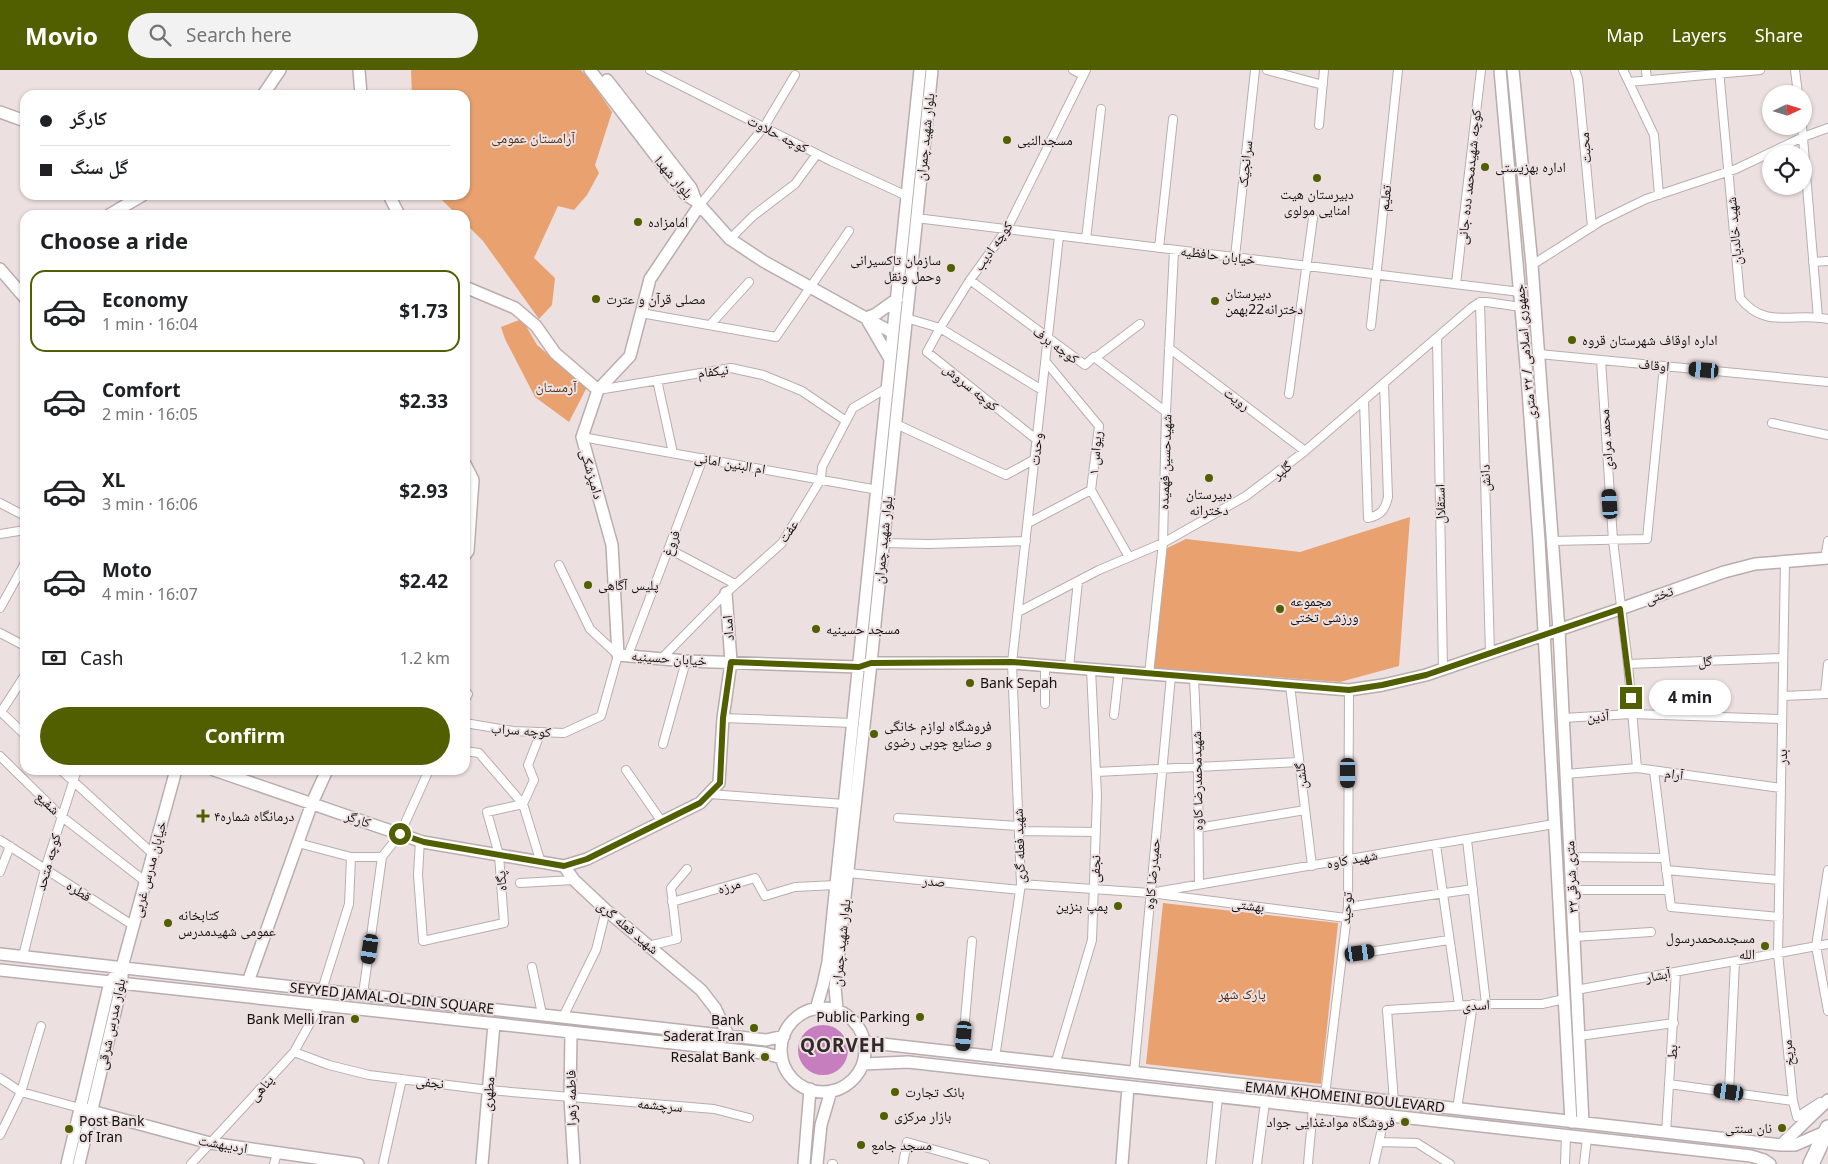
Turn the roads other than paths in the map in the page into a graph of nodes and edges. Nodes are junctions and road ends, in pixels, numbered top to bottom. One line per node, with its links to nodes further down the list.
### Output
1 (280, 70): 28 (main road)
2 (360, 70): 29 (main road)
3 (590, 70): 43 (main road, بلوار شهدا)
4 (650, 70): 35 (street, کوچه حلاوت)
5 (920, 70): 41 (main road, بلوار شهید چمران)
6 (932, 70): 45 (main road, بلوار شهید چمران)
7 (1073, 70): 20 (street)
8 (1255, 70): 55 (street, سرانجیک)
9 (1267, 70): 26 (street)
10 (1324, 70): 26 (street)
11 (1398, 70): 61 (street, تعلیم)
12 (1481, 70): 64 (street, کوچه شهیدمحمد دده جانی)
13 (1499, 70): 68 (main road, جمهوری اسلامی / ۳۲ متری)
14 (1513, 70): 58 (main road, جمهوری اسلامی / ۳۲ متری)
15 (1575, 70): 47 (street, محبت)
16 (1623, 70): 25 (street)
17 (1646, 70): 24 (street)
18 (1760, 70): 21 (street)
19 (1795, 70): 27 (street)
20 (1085, 72): 48 (street, کوچه ادیب)
21 (1720, 72): 24 (street); 39 (street, شهید خالدیان)
22 (606, 73): 43 (main road, بلوار شهدا)
23 (795, 75): 35 (street)
24 (1647, 80): 25 (street)
25 (1628, 82): 40 (street)
26 (1323, 85): 34 (street)
27 (1797, 85)
28 (266, 90)
29 (361, 90)
30 (1101, 110): 52 (street)
31 (0, 112): 33 (main road)
32 (1173, 118): 53 (street)
33 (20, 119)
34 (1319, 125)
35 (764, 127): 38 (street, کوچه حلاوت); 43 (street)
36 (1828, 128): 37 (street)
37 (1803, 137): 39 (street); 57 (street)
38 (817, 154): 41 (street, کوچه حلاوت); 51 (street)
39 (1728, 172): 40 (street); 75 (street, شهید خالدیان)
40 (1658, 195): 47 (street)
41 (907, 196): 69 (main road, بلوار شهید چمران)
42 (134, 200): 44 (main road)
43 (698, 203): 51 (main road); 72 (main road, دامپزشکی)
44 (118, 210)
45 (916, 218): 48 (street, خیابان حافظیه); 74 (main road, بلوار شهید چمران)
46 (1313, 218): 59 (street)
47 (1592, 227): 58 (street)
48 (1007, 229): 50 (street, خیابان حافظیه); 62 (street, کوچه ادیب)
49 (849, 231): 65 (street)
50 (1060, 236): 52 (street, خیابان حافظیه); 83 (street, وحدت)
51 (730, 239): 65 (main road)
52 (1086, 239): 53 (street, خیابان حافظیه)
53 (1159, 248): 54 (street, خیابان حافظیه)
54 (1174, 250): 55 (street, خیابان حافظیه); 84 (street, شهیدحسین فهمیده)
55 (1234, 257): 59 (street, خیابان حافظیه)
56 (1828, 261): 57 (street)
57 (1813, 262): 75 (street)
58 (1532, 265): 85 (main road, جمهوری اسلامی / ۳۲ متری)
59 (1306, 266): 61 (street, خیابان حافظیه); 99 (street)
60 (0, 269): 67 (main road)
61 (1376, 274): 64 (street, خیابان حافظیه); 79 (street, تعلیم)
62 (970, 280): 80 (street, کوچه ادیب); 83 (street, کوچه برف)
63 (749, 282): 78 (street)
64 (1456, 284): 68 (street, خیابان حافظیه)
65 (810, 287): 73 (main road); 78 (street)
66 (470, 289): 97 (main road)
67 (20, 292)
68 (1520, 292): 71 (main road, جمهوری اسلامی / ۳۲ متری)
69 (896, 299): 73 (main road); 81 (main road, بلوار شهید چمران)
70 (1480, 302): 71 (street); 82 (street, گلپر); 144 (street, دانش)
71 (1521, 307): 92 (main road, جمهوری اسلامی / ۳۲ متری)
72 (641, 313): 78 (street); 97 (main road, دامپزشکی)
73 (866, 318): 81 (main road); 87 (main road)
74 (906, 318): 80 (street); 104 (main road, بلوار شهید چمران)
75 (1818, 318): 76 (street, شهید خالدیان)
76 (1828, 320)
77 (1140, 324): 86 (street)
78 (710, 326)
79 (1371, 326)
80 (940, 328): 98 (street); 107 (street, کوچه سروش)
81 (893, 333): 87 (main road, بلوار شهید چمران)
82 (1437, 339): 95 (street, گلپر); 158 (street, استقلال)
83 (1048, 340): 86 (street, کوچه برف); 89 (street, وحدت)
84 (1169, 348): 101 (street, شهیدحسین فهمیده); 108 (street, رویت)
85 (1539, 354): 88 (street, اوقاف); 91 (main road, جمهوری اسلامی / ۳۲ متری)
86 (1096, 358): 101 (street, کوچه برف)
87 (890, 359): 96 (main road, بلوار شهید چمران)
88 (1601, 360): 90 (street, اوقاف); 123 (street, محمد مرادی)
89 (1046, 362): 98 (street, وحدت); 114 (street, ریواس ۱)
90 (1664, 366): 94 (street, اوقاف); 123 (street)
91 (1540, 376): 92 (street); 124 (main road, جمهوری اسلامی / ۳۲ متری)
92 (1528, 377): 142 (main road, جمهوری اسلامی / ۳۲ متری)
93 (657, 380): 97 (street, نیکفام); 102 (street, نیکفام); 109 (street)
94 (1828, 382)
95 (1384, 384): 100 (street, گلپر); 100 (street)
96 (887, 388): 102 (street, عفت); 115 (main road, بلوار شهید چمران)
97 (598, 390): 106 (main road, دامپزشکی)
98 (1042, 390): 107 (street, وحدت)
99 (1289, 394)
100 (1364, 401): 108 (street, گلپر)
101 (1166, 412): 127 (street, شهیدحسین فهمیده)
102 (846, 421): 113 (street, عفت)
103 (1772, 423): 105 (street)
104 (896, 424): 111 (street); 115 (main road, بلوار شهید چمران)
105 (1828, 435)
106 (582, 437): 109 (street, ام البنین امانی); 145 (main road, دامپزشکی)
107 (1037, 440): 111 (street, وحدت)
108 (1305, 452): 127 (street, گلپر)
109 (673, 453): 110 (street, ام البنین امانی)
110 (703, 458): 113 (street, ام البنین امانی); 128 (street, فروغ)
111 (1035, 459): 119 (street, وحدت)
112 (470, 474): 118 (main road)
113 (821, 480): 115 (street, ام البنین امانی); 135 (street, عفت)
114 (1091, 490): 119 (street, ریواس ۱); 129 (street)
115 (883, 491): 126 (main road, بلوار شهید چمران); 155 (main road, بلوار شهید چمران)
116 (0, 502): 117 (street)
117 (20, 513)
118 (470, 523)
119 (1028, 523): 122 (street, وحدت)
120 (20, 531): 121 (street)
121 (0, 534)
122 (1026, 540): 126 (street); 139 (street, وحدت)
123 (1612, 540): 124 (street); 138 (street, محمد مرادی)
124 (1552, 541): 140 (main road, جمهوری اسلامی / ۳۲ متری)
125 (1828, 541): 130 (street)
126 (882, 543): 151 (main road, بلوار شهید چمران)
127 (1163, 544): 129 (street, گلپر); 160 (street, شهیدحسین فهمیده)
128 (669, 549): 135 (street); 145 (street, فروغ)
129 (1129, 557): 134 (street, گلپر)
130 (1827, 559): 131 (main road, تختی)
131 (1785, 562): 138 (main road, تختی); 147 (street, بدر)
132 (559, 565): 145 (street, خیابان حسینیه)
133 (20, 572): 137 (street)
134 (1078, 581): 139 (street, گلپر); 156 (street)
135 (735, 584): 136 (street, عفت)
136 (726, 593): 146 (street, عفت); 149 (main road, امداد)
137 (0, 608)
138 (1620, 609): 140 (main road, تختی); 152 (street, محمد مرادی)
139 (1018, 612): 150 (street, وحدت)
140 (1559, 630): 142 (main road, تختی); 173 (main road, متری شرقی۳۲)
141 (0, 633): 143 (street)
142 (1544, 635): 144 (main road, تختی); 206 (main road, متری شرقی۳۲)
143 (20, 643)
144 (1490, 653): 158 (main road, تختی)
145 (623, 655): 146 (main road, خیابان حسینیه); 178 (street, کوچه سراب)
146 (662, 658): 148 (main road, خیابان حسینیه)
147 (1783, 658): 152 (street, گل); 167 (street, بدر)
148 (686, 661): 149 (main road, خیابان حسینیه); 179 (street)
149 (731, 662): 155 (main road, خیابان حسینیه); 172 (main road, کارگر)
150 (1012, 662): 151 (main road, تختی); 154 (main road, تختی); 208 (street, شهید فعله گری)
151 (871, 663): 155 (main road, تختی); 232 (main road, بلوار شهید چمران)
152 (1628, 664): 170 (street, محمد مرادی)
153 (1828, 664): 166 (street)
154 (1045, 665): 156 (main road, تختی); 168 (street)
155 (859, 667): 175 (main road, بلوار شهید چمران)
156 (1070, 667): 157 (main road, تختی)
157 (1091, 669): 159 (main road, تختی); 188 (street, نجفی)
158 (1443, 670): 165 (main road, تختی)
159 (1119, 671): 160 (main road, تختی); 171 (street)
160 (1149, 674): 161 (main road, تختی)
161 (1171, 676): 162 (main road, تختی); 186 (street, حمیدرضا کاوه)
162 (1194, 678): 164 (main road, تختی); 183 (street, شهیدمحمدرضا کاوه)
163 (20, 682): 169 (street)
164 (1290, 686): 165 (main road, تختی); 182 (street, گلشن)
165 (1349, 690): 223 (street, توحید)
166 (1827, 694): 167 (street)
167 (1783, 696): 174 (street, بدر)
168 (1044, 704)
169 (0, 712): 177 (street)
170 (1632, 714): 173 (street, آذین); 174 (street, آذین); 184 (street, محمد مرادی)
171 (1114, 715)
172 (723, 718): 175 (street); 198 (main road, کارگر)
173 (1563, 718): 189 (main road, متری شرقی۳۲)
174 (1782, 718): 197 (street, بدر)
175 (853, 723): 201 (main road, بلوار شهید چمران)
176 (470, 724): 178 (street, کوچه سراب)
177 (20, 730)
178 (542, 732): 200 (street)
179 (663, 744)
180 (470, 752): 200 (street)
181 (0, 756): 203 (street, شفیع)
182 (1300, 762): 183 (street); 202 (street, گلشن)
183 (1198, 768): 186 (street); 207 (street, شهیدمحمدرضا کاوه)
184 (1637, 768): 187 (street, آرام); 189 (street, آرام)
185 (626, 770): 205 (street)
186 (1162, 770): 188 (street); 244 (street, حمیدرضا کاوه)
187 (1654, 771): 197 (street, آرام); 222 (street)
188 (1096, 772): 209 (street, نجفی)
189 (1566, 774): 221 (main road, متری شرقی۳۲)
190 (66, 775): 196 (street)
191 (76, 775): 196 (street, کوچه متحد)
192 (175, 775): 217 (main road, خیابان مدرس غربی)
193 (229, 775): 199 (main road, کارگر)
194 (325, 775): 199 (main road)
195 (428, 775): 210 (street)
196 (73, 782): 203 (street, کوچه متحد); 217 (street)
197 (1781, 788): 234 (street, بدر)
198 (709, 794): 201 (street); 205 (main road, کارگر)
199 (312, 803): 210 (main road, کارگر); 214 (main road)
200 (523, 804): 218 (street, پگاه); 224 (street)
201 (844, 804): 238 (main road, بلوار شهید چمران)
202 (1305, 810): 207 (street); 226 (street, گلشن)
203 (61, 816): 227 (street, کوچه متحد); 235 (street, شفیع)
204 (898, 818): 208 (street)
205 (662, 822): 225 (main road, کارگر)
206 (1554, 824): 213 (street, شهید کاوه); 274 (main road, متری شرقی۳۲)
207 (1198, 828): 237 (street, شهیدمحمدرضا کاوه)
208 (1019, 829): 209 (street); 239 (street, شهید فعله گری)
209 (1096, 832): 241 (street, نجفی)
210 (400, 834): 212 (main road, کارگر); 219 (street)
211 (0, 840): 216 (street, قطره)
212 (420, 840): 218 (main road, کارگر); 218 (street, پگاه)
213 (1467, 840): 215 (street, شهید کاوه); 240 (street)
214 (298, 843): 220 (street); 269 (main road)
215 (1436, 845): 223 (street, شهید کاوه); 245 (street)
216 (10, 846): 227 (street, قطره); 231 (street)
217 (153, 854): 235 (main road, خیابان مدرس غربی)
218 (499, 855): 224 (main road, کارگر)
219 (382, 856): 220 (street); 272 (street)
220 (351, 857): 270 (street)
221 (1570, 857): 222 (street); 242 (main road, متری شرقی۳۲)
222 (1664, 858): 229 (street)
223 (1348, 860): 226 (street, شهید کاوه); 247 (street, توحید)
224 (541, 863): 225 (main road, کارگر)
225 (564, 866): 233 (main road, شهید فعله گری)
226 (1312, 866): 237 (street, شهید کاوه)
227 (45, 869): 251 (street, قطره); 261 (street, کوچه متحد)
228 (687, 869): 246 (street)
229 (1666, 870): 234 (street); 243 (street)
230 (1828, 870): 258 (street)
231 (0, 872)
232 (848, 873): 239 (street, صدر); 280 (main road, بلوار شهید چمران)
233 (574, 880): 236 (street); 248 (main road, شهید فعله گری)
234 (1780, 880): 249 (street, بدر)
235 (146, 882): 251 (main road, خیابان مدرس غربی)
236 (520, 883)
237 (1198, 884): 244 (street, شهید کاوه)
238 (836, 885): 246 (street, مرزه); 279 (main road, بلوار شهید چمران)
239 (1021, 887): 241 (street, صدر); 297 (street, شهید فعله گری)
240 (1473, 889): 245 (street); 276 (street)
241 (1094, 890): 244 (street, صدر); 299 (street, نجفی)
242 (1572, 890): 243 (street); 253 (main road, متری شرقی۳۲)
243 (1669, 890): 249 (street)
244 (1150, 893): 250 (street, بهشتی); 301 (street, حمیدرضا کاوه)
245 (1443, 894): 247 (street); 254 (street)
246 (672, 902): 257 (street)
247 (1348, 907): 250 (street, توحید)
248 (606, 910): 257 (main road, شهید فعله گری); 284 (street)
249 (1779, 917): 259 (street, بدر)
250 (1346, 918): 262 (street, توحید)
251 (134, 926): 265 (main road, خیابان مدرس غربی)
252 (1650, 932): 253 (street)
253 (1574, 938): 271 (main road, متری شرقی۳۲)
254 (1449, 940): 262 (street); 278 (street)
255 (972, 941): 294 (street)
256 (1828, 944): 258 (street, آبشار)
257 (648, 946): 289 (main road, شهید فعله گری)
258 (1816, 946): 259 (street, آبشار); 281 (street)
259 (1778, 953): 263 (street, آبشار); 315 (street, مریخ)
260 (0, 954): 261 (main road, SEYYED JAMAL-OL-DIN SQUARE)
261 (23, 956): 265 (main road, SEYYED JAMAL-OL-DIN SQUARE)
262 (1342, 956): 311 (street, توحید)
263 (1735, 961): 267 (street, آبشار); 310 (street)
264 (532, 967): 283 (street)
265 (122, 968): 268 (main road, بلوار مدرس شرقی); 269 (main road, SEYYED JAMAL-OL-DIN SQUARE)
266 (0, 970): 268 (main road, SEYYED JAMAL-OL-DIN SQUARE)
267 (1676, 972): 271 (street, آبشار); 285 (street, بط)
268 (116, 982): 277 (main road, SEYYED JAMAL-OL-DIN SQUARE); 320 (main road, بلوار مدرس شرقی)
269 (248, 982): 270 (main road, SEYYED JAMAL-OL-DIN SQUARE)
270 (322, 990): 272 (main road, SEYYED JAMAL-OL-DIN SQUARE)
271 (1576, 990): 274 (main road); 291 (main road, متری شرقی۳۲)
272 (363, 994): 273 (main road, SEYYED JAMAL-OL-DIN SQUARE)
273 (404, 999): 282 (main road); 283 (main road, SEYYED JAMAL-OL-DIN SQUARE)
274 (1564, 999): 276 (street, اسدی); 323 (main road, متری شرقی۳۲)
275 (1473, 1004): 276 (street, اسدی); 278 (street, اسدی); 319 (street)
276 (1486, 1004)
277 (320, 1005): 282 (main road, SEYYED JAMAL-OL-DIN SQUARE); 293 (street, پناهی)
278 (1459, 1006): 317 (street, اسدی)
279 (816, 1008): 280 (main road); 290 (main road)
280 (837, 1010): 292 (main road)
281 (1828, 1011)
282 (402, 1014): 286 (main road, SEYYED JAMAL-OL-DIN SQUARE)
283 (542, 1014): 284 (main road, SEYYED JAMAL-OL-DIN SQUARE)
284 (563, 1017): 289 (main road, SEYYED JAMAL-OL-DIN SQUARE)
285 (1674, 1023): 291 (street); 304 (street, بط)
286 (494, 1024): 288 (main road, SEYYED JAMAL-OL-DIN SQUARE); 307 (main road, مطهری)
287 (41, 1026): 309 (street)
288 (571, 1032): 296 (main road, SEYYED JAMAL-OL-DIN SQUARE); 313 (main road, فاطمه زهرا)
289 (728, 1035): 290 (main road, SEYYED JAMAL-OL-DIN SQUARE)
290 (784, 1036): 296 (main road)
291 (1579, 1036): 324 (main road, متری شرقی۳۲)
292 (864, 1042): 294 (main road, EMAM KHOMEINI BOULEVARD); 298 (main road)
293 (294, 1052): 303 (street, نجفی); 332 (street, پناهی)
294 (962, 1054): 295 (main road, EMAM KHOMEINI BOULEVARD)
295 (977, 1056): 297 (main road, EMAM KHOMEINI BOULEVARD); 300 (main road)
296 (782, 1058): 306 (main road)
297 (995, 1058): 299 (main road, EMAM KHOMEINI BOULEVARD)
298 (863, 1064): 300 (main road, EMAM KHOMEINI BOULEVARD); 308 (main road)
299 (1055, 1065): 301 (main road, EMAM KHOMEINI BOULEVARD)
300 (976, 1070): 305 (main road, EMAM KHOMEINI BOULEVARD)
301 (1134, 1074): 311 (main road, EMAM KHOMEINI BOULEVARD)
302 (0, 1078): 309 (street)
303 (402, 1079): 307 (street, نجفی); 340 (street)
304 (1669, 1084): 310 (street); 326 (street, بط)
305 (1128, 1086): 312 (main road, EMAM KHOMEINI BOULEVARD); 347 (main road)
306 (810, 1089): 308 (main road); 343 (main road)
307 (488, 1090): 313 (street, نجفی); 341 (main road, مطهری)
308 (831, 1091): 344 (main road)
309 (21, 1092): 320 (street); 327 (street)
310 (1729, 1092): 315 (street)
311 (1325, 1095): 317 (main road, EMAM KHOMEINI BOULEVARD)
312 (1218, 1096): 316 (main road, EMAM KHOMEINI BOULEVARD); 348 (street)
313 (570, 1098): 322 (street, سرچشمه); 342 (main road, فاطمه زهرا)
314 (1828, 1098): 315 (street); 333 (main road)
315 (1792, 1101)
316 (1265, 1102): 318 (main road, EMAM KHOMEINI BOULEVARD); 349 (street)
317 (1394, 1102): 319 (main road, EMAM KHOMEINI BOULEVARD)
318 (1313, 1107): 321 (main road, EMAM KHOMEINI BOULEVARD); 350 (street)
319 (1457, 1109): 323 (main road, EMAM KHOMEINI BOULEVARD)
320 (86, 1110): 332 (main road, اردیبهشت); 336 (main road, بلوار مدرس شرقی); 337 (main road, بلوار مدرس شرقی)
321 (1385, 1115): 328 (main road, EMAM KHOMEINI BOULEVARD); 331 (street)
322 (749, 1118)
323 (1570, 1122): 324 (main road, EMAM KHOMEINI BOULEVARD)
324 (1583, 1124): 326 (main road, EMAM KHOMEINI BOULEVARD)
325 (1826, 1130): 333 (main road, EMAM KHOMEINI BOULEVARD); 356 (highway)
326 (1666, 1133): 329 (main road, EMAM KHOMEINI BOULEVARD)
327 (0, 1135)
328 (1566, 1135): 330 (main road, EMAM KHOMEINI BOULEVARD); 353 (street)
329 (1688, 1135): 333 (main road, EMAM KHOMEINI BOULEVARD); 334 (main road)
330 (1587, 1138): 334 (main road, EMAM KHOMEINI BOULEVARD); 354 (street)
331 (1379, 1142): 351 (street); 352 (street)
332 (210, 1143): 335 (main road, اردیبهشت); 338 (street, پناهی)
333 (1781, 1145)
334 (1686, 1149): 355 (main road, EMAM KHOMEINI BOULEVARD)
335 (275, 1158): 339 (main road, اردیبهشت)
336 (67, 1164)
337 (79, 1164)
338 (191, 1164)
339 (358, 1164)
340 (384, 1164)
341 (482, 1164)
342 (574, 1164)
343 (804, 1164)
344 (817, 1164)
345 (903, 1164): 346 (street)
346 (985, 1164)
347 (1122, 1164)
348 (1211, 1164)
349 (1257, 1164)
350 (1308, 1164)
351 (1374, 1164)
352 (1450, 1164)
353 (1565, 1164)
354 (1584, 1164)
355 (1770, 1164)
356 (1811, 1164)

